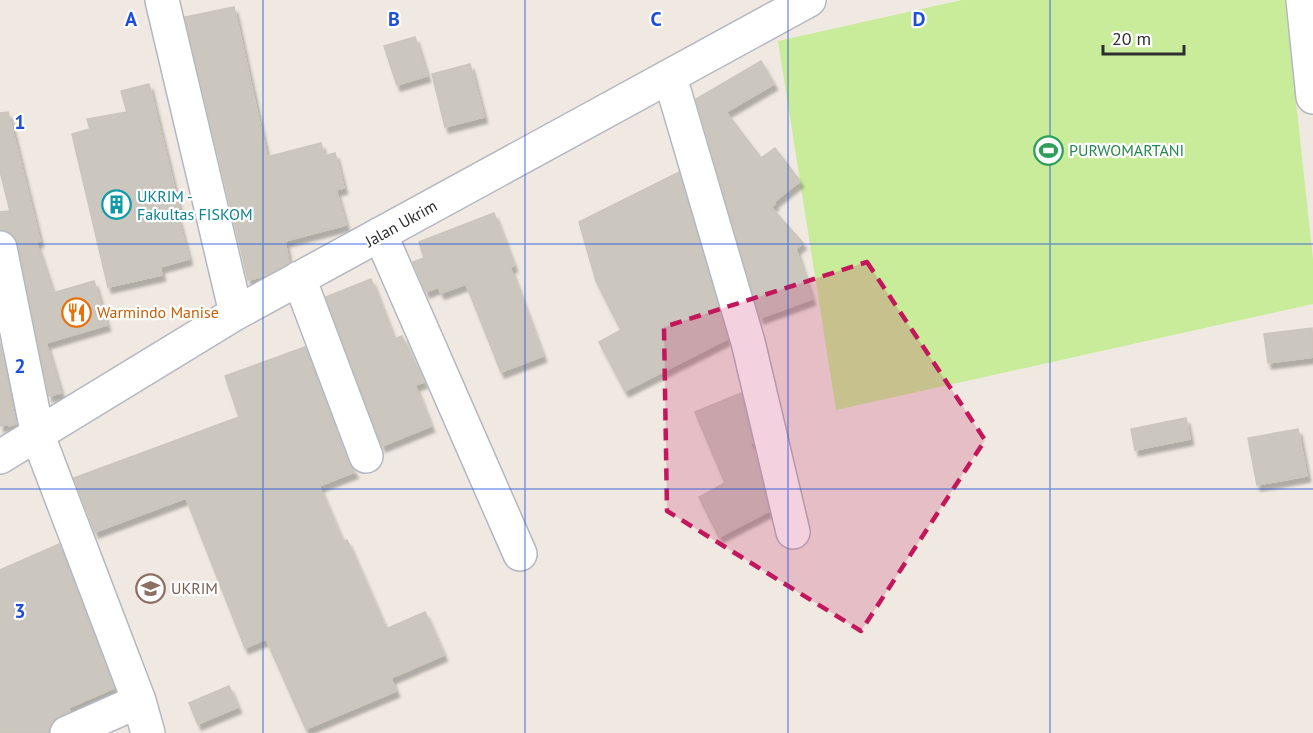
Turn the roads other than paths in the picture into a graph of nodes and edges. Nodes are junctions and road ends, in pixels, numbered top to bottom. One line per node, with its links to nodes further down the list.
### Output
1 (162, 0): 9 (street)
2 (809, 0): 4 (street, Jalan Ukrim)
3 (1303, 0): 5 (street)
4 (670, 77): 6 (street, Jalan Ukrim); 13 (street)
5 (1313, 97)
6 (380, 234): 8 (street, Jalan Ukrim); 14 (street)
7 (0, 248): 10 (street)
8 (299, 278): 9 (street, Jalan Ukrim); 11 (street)
9 (236, 314): 10 (street, Jalan Ukrim)
10 (38, 436): 12 (street, Jalan Ukrim); 15 (street)
11 (366, 456)
12 (0, 457)
13 (793, 532)
14 (520, 554)
15 (139, 701): 16 (street); 17 (street)
16 (67, 733)
17 (148, 733)

